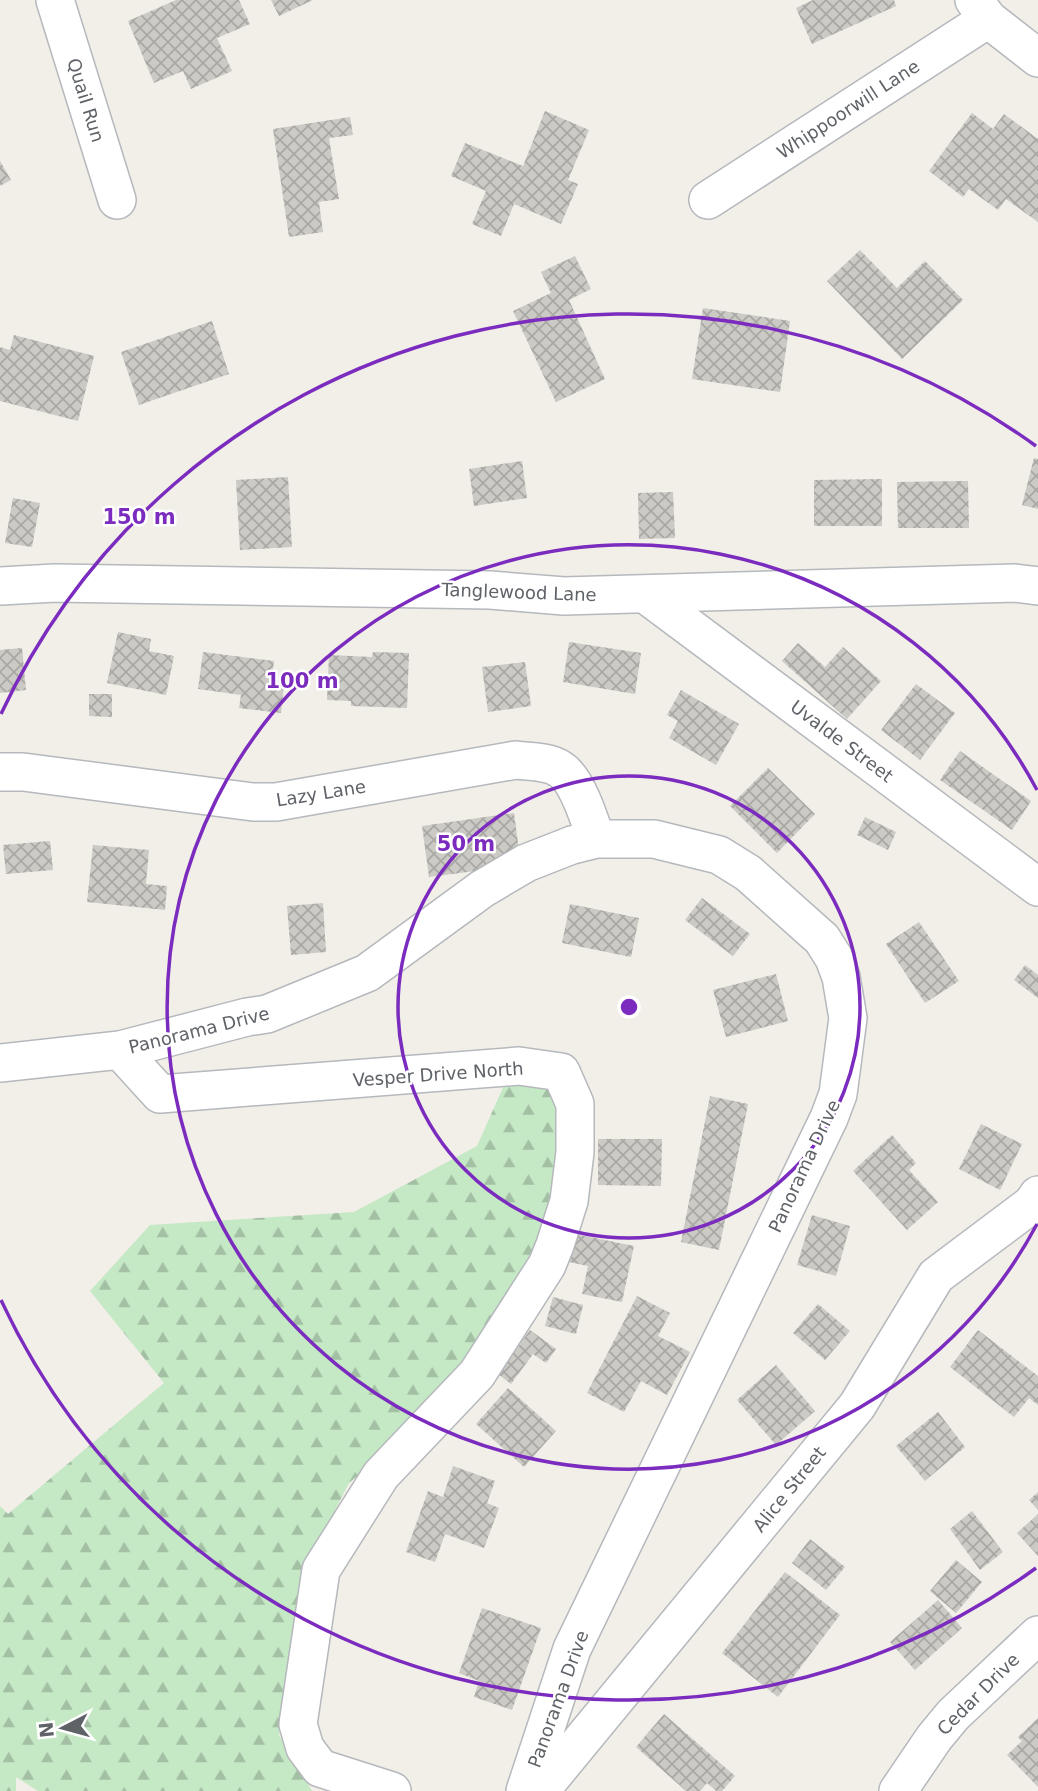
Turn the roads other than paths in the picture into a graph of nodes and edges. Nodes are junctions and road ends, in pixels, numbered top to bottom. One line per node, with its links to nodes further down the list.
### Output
1 (55, 0): 4 (street, Quail Run)
2 (981, 9): 3 (street); 5 (street, Whippoorwill Lane)
3 (1038, 58)
4 (117, 200)
5 (708, 200)
6 (0, 586): 8 (street, Tanglewood Lane)
7 (1038, 586): 8 (street, Tanglewood Lane)
8 (645, 594): 11 (street, Uvalde Street)
9 (0, 772): 10 (street, Lazy Lane)
10 (596, 839): 12 (street, Panorama Drive); 17 (street, Panorama Drive)
11 (1038, 887)
12 (120, 1049): 13 (street, Panorama Drive); 16 (street, Vesper Drive North)
13 (0, 1063)
14 (1038, 1195): 18 (street, Alice Street)
15 (1038, 1634): 19 (street, Cedar Drive)
16 (391, 1791)
17 (525, 1791)
18 (540, 1791)
19 (898, 1791)

